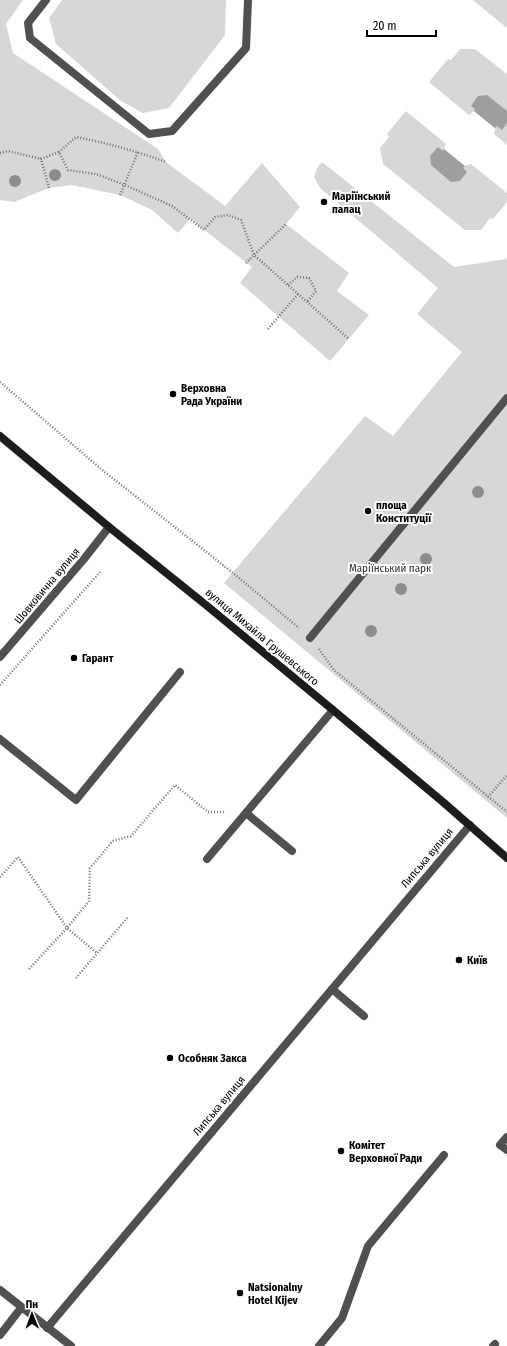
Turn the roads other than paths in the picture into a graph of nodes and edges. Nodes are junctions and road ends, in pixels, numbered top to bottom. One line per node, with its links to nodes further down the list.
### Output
1 (46, 0): 2 (street)
2 (248, 0)
3 (507, 398): 6 (street)
4 (0, 436): 5 (main road, вулиця Михайла Грушевського)
5 (109, 527): 7 (street, Шовковична вулиця); 9 (main road, вулиця Михайла Грушевського)
6 (310, 638)
7 (0, 657)
8 (180, 672): 10 (street)
9 (333, 710): 11 (street); 12 (main road, вулиця Михайла Грушевського)
10 (0, 739)
11 (246, 813): 13 (street); 15 (street)
12 (470, 825): 14 (main road, вулиця Михайла Грушевського); 16 (street, Липська вулиця)
13 (292, 851)
14 (507, 858)
15 (207, 859)
16 (332, 989): 17 (street); 23 (street, Липська вулиця)
17 (364, 1016)
18 (507, 1137): 19 (street)
19 (507, 1150)
20 (444, 1155): 26 (street)
21 (0, 1290): 22 (street)
22 (21, 1308): 23 (street); 24 (street)
23 (47, 1328): 25 (street)
24 (0, 1335)
25 (68, 1345)
26 (319, 1346)

